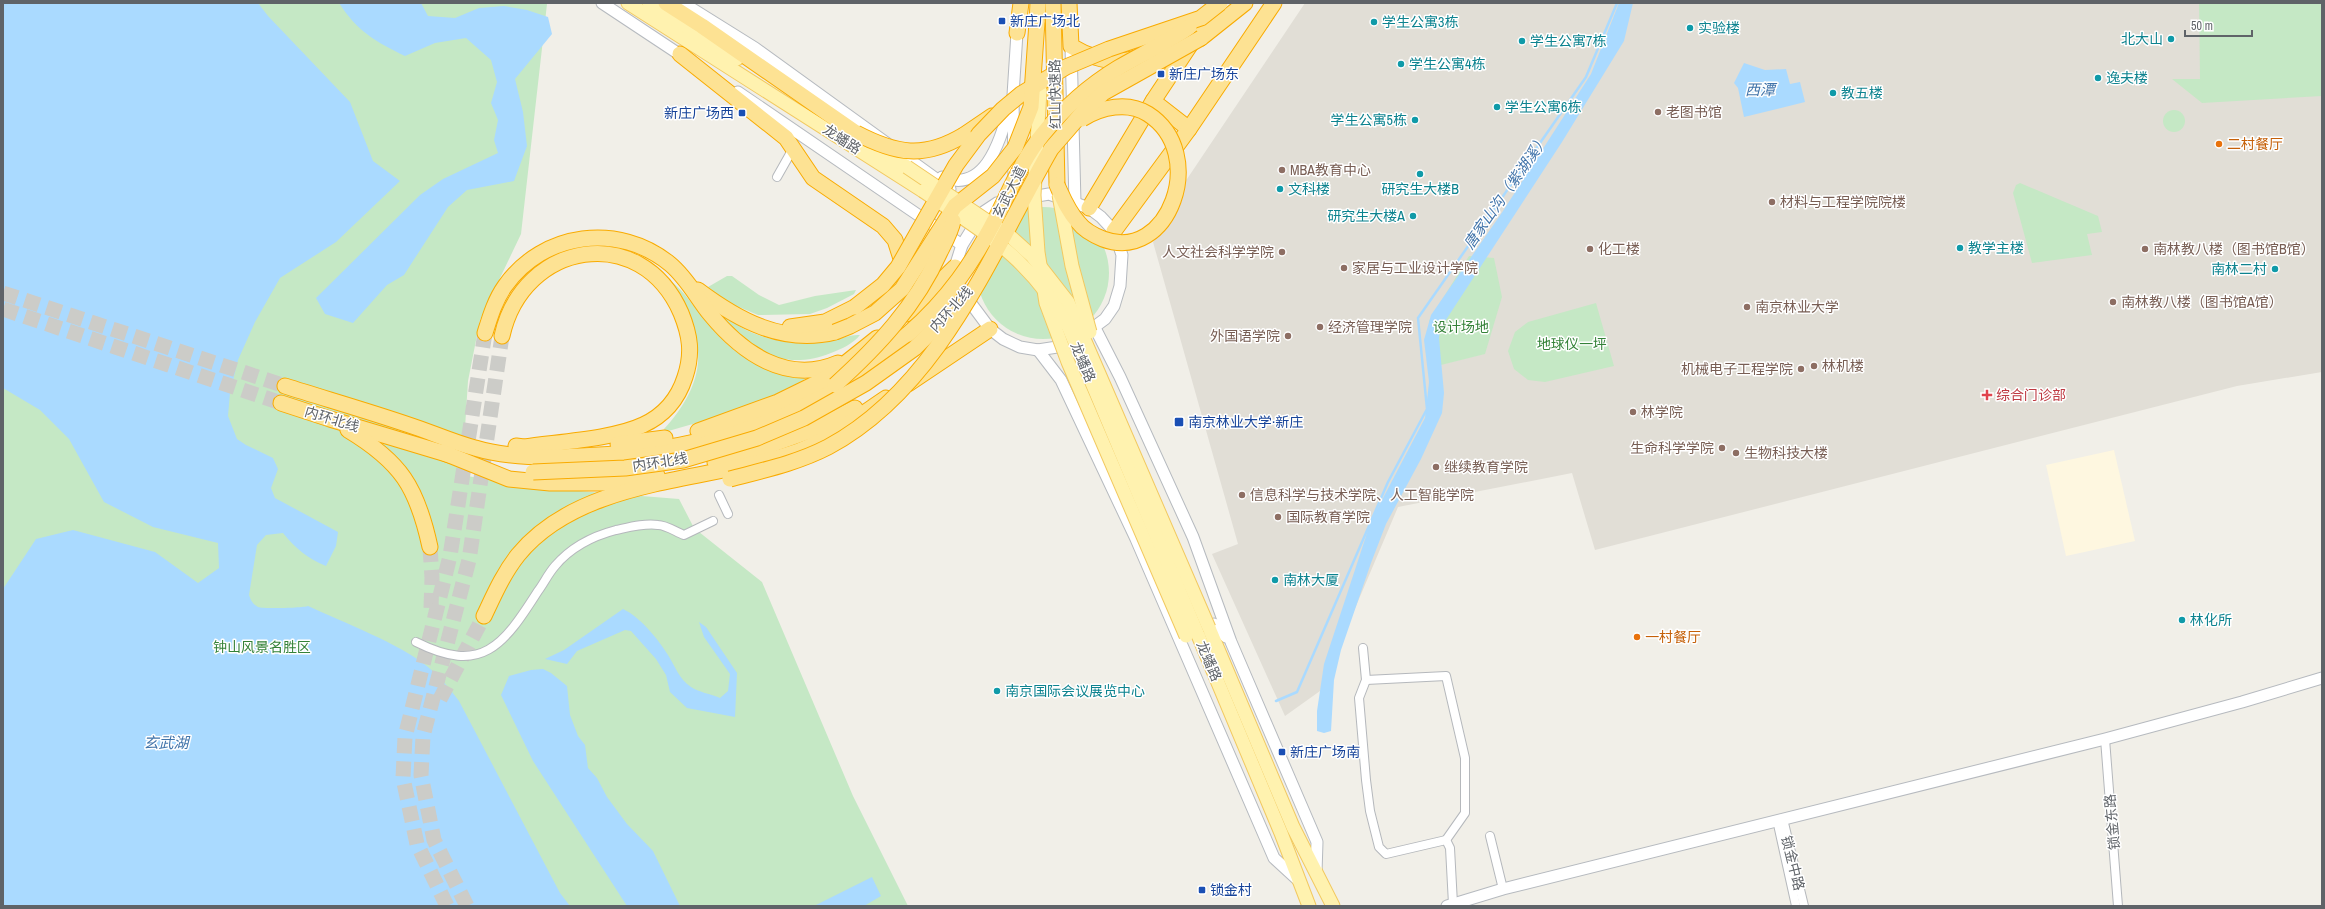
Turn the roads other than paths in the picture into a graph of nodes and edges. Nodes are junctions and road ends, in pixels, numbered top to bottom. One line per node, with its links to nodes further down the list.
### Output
1 (602, 3): 18 (main road, 龙蟠路)
2 (628, 3): 72 (main road, 龙蟠路, bridge)
3 (649, 3): 71 (main road, 龙蟠路, bridge)
4 (666, 3): 21 (highway, bridge)
5 (683, 3): 25 (main road, 龙蟠路)
6 (1018, 3): 16 (main road)
7 (1021, 3): 16 (highway)
8 (1038, 3): 14 (highway)
9 (1054, 3): 27 (highway, 红山快速路, bridge)
10 (1069, 3): 17 (highway)
11 (1219, 3): 15 (highway, bridge)
12 (1245, 3): 22 (highway, 玄武大道, bridge)
13 (1274, 3): 23 (highway)
14 (1038, 22): 29 (highway, bridge); 60 (main road, bridge)
15 (1202, 22): 17 (highway); 20 (highway); 21 (highway, bridge); 46 (highway, 玄武大道, bridge)
16 (1017, 33): 19 (main road)
17 (1071, 46): 30 (main road)
18 (680, 54): 33 (main road, 龙蟠路); 37 (highway)
19 (1013, 95): 25 (main road); 28 (main road)
20 (1153, 101): 23 (highway); 30 (highway)
21 (1003, 109): 38 (highway, bridge)
22 (1068, 128): 27 (highway, bridge); 35 (highway, 玄武大道, bridge)
23 (1189, 129): 32 (highway)
24 (790, 154): 26 (street)
25 (927, 171): 31 (main road)
26 (777, 177)
27 (1057, 185): 59 (main road, bridge)
28 (1014, 198): 30 (main road); 31 (main road)
29 (955, 206): 37 (highway, bridge); 38 (highway, bridge)
30 (1082, 206): 32 (main road)
31 (982, 213): 33 (main road)
32 (1114, 231): 39 (main road)
33 (962, 245): 34 (main road)
34 (955, 267): 37 (highway); 40 (main road)
35 (986, 269): 52 (highway, 内环北线, bridge); 53 (highway, bridge)
36 (686, 281): 38 (highway); 41 (highway); 44 (highway)
37 (898, 322): 44 (highway); 46 (highway, bridge)
38 (830, 327)
39 (1095, 328): 43 (main road); 62 (main road)
40 (990, 329): 43 (main road); 45 (highway)
41 (486, 333)
42 (502, 336): 51 (highway)
43 (1038, 350): 64 (main road)
44 (850, 358): 51 (highway)
45 (930, 370): 52 (highway); 53 (highway)
46 (835, 385): 50 (highway, 内环北线)
47 (285, 386): 50 (highway, 内环北线)
48 (281, 403): 49 (highway, 内环北线)
49 (330, 420): 52 (highway, 内环北线); 57 (highway)
50 (409, 425): 51 (highway)
51 (524, 447)
52 (442, 452)
53 (637, 490): 58 (highway)
54 (719, 495): 55 (street)
55 (728, 514)
56 (713, 521): 61 (street)
57 (430, 547)
58 (484, 616)
59 (1214, 624): 62 (main road)
60 (1186, 636): 64 (main road)
61 (416, 642)
62 (1231, 642): 71 (main road)
63 (1363, 648): 66 (street)
64 (1187, 655): 72 (main road)
65 (2322, 678): 67 (main road)
66 (1366, 680): 70 (street); 70 (street)
67 (2105, 739): 68 (main road); 79 (street, 锁金东路)
68 (1780, 820): 73 (main road); 77 (street, 锁金中路); 78 (street, 锁金中路)
69 (1490, 836): 73 (street)
70 (1446, 840): 74 (street)
71 (1316, 874): 76 (main road, 龙蟠路)
72 (1301, 883): 75 (main road, 龙蟠路)
73 (1504, 889): 74 (main road)
74 (1450, 905)
75 (1309, 906)
76 (1333, 906)
77 (1796, 906)
78 (1804, 906)
79 (2118, 906)

